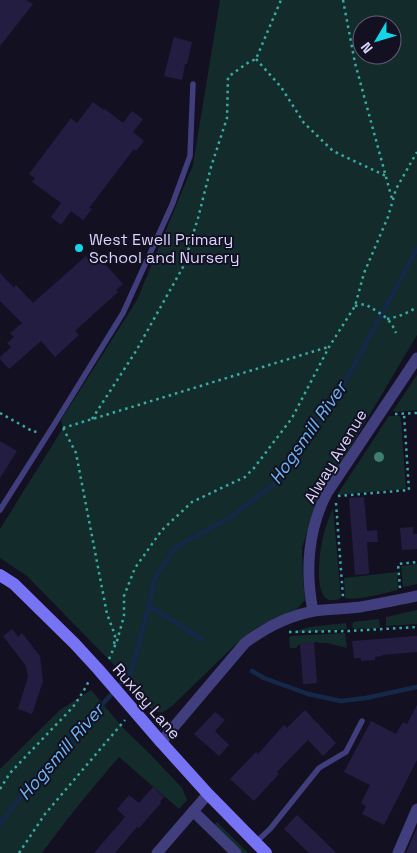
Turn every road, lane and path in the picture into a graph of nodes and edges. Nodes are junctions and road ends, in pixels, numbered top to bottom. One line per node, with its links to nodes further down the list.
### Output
1 (281, 0): 3 (path)
2 (344, 0): 6 (path)
3 (256, 59): 6 (path); 18 (path)
4 (193, 84): 19 (lane)
5 (417, 152): 7 (path)
6 (386, 176): 7 (path)
7 (393, 200): 8 (path)
8 (355, 306): 10 (path); 12 (path)
9 (417, 307): 10 (path)
10 (387, 319): 11 (path)
11 (396, 333)
12 (329, 347): 18 (path); 31 (path)
13 (417, 358): 14 (street, Alway Avenue)
14 (383, 409): 17 (path); 28 (street, Alway Avenue)
15 (0, 413): 19 (path)
16 (417, 413): 17 (path)
17 (404, 414): 26 (path)
18 (92, 419): 20 (path)
19 (52, 428): 20 (path); 22 (lane)
20 (63, 428): 21 (path); 31 (path)
21 (58, 436)
22 (0, 510)
23 (417, 562): 27 (path)
24 (0, 575): 33 (main road, Ruxley Lane)
25 (417, 596): 27 (street)
26 (343, 598)
27 (401, 599): 28 (street)
28 (313, 611): 36 (street)
29 (417, 627): 30 (path)
30 (286, 631)
31 (114, 647): 32 (path)
32 (108, 659)
33 (97, 674): 34 (main road, Ruxley Lane); 38 (path)
34 (131, 707): 36 (main road, Ruxley Lane); 44 (path)
35 (362, 721): 43 (lane)
36 (161, 742): 40 (main road, Ruxley Lane)
37 (0, 780): 38 (path)
38 (6, 780): 39 (path)
39 (0, 789)
40 (208, 794): 42 (street); 43 (main road, Ruxley Lane)
41 (417, 808): 48 (street)
42 (193, 811): 45 (street); 46 (street)
43 (255, 843): 47 (main road, Ruxley Lane)
44 (19, 853)
45 (157, 853)
46 (236, 853)
47 (266, 853)
48 (398, 853)

